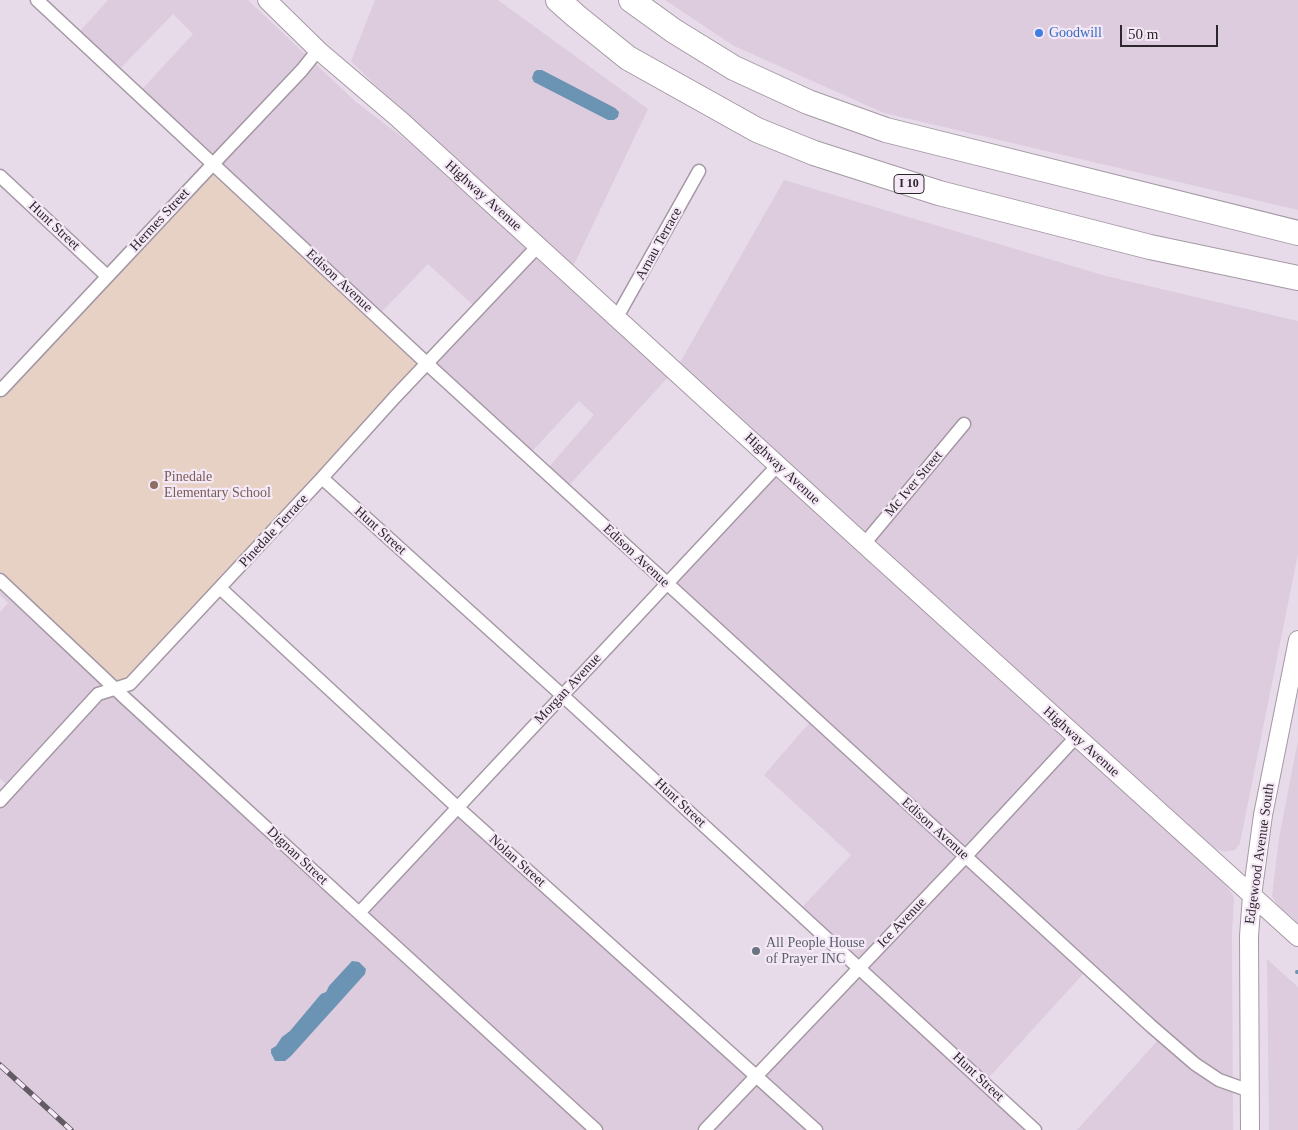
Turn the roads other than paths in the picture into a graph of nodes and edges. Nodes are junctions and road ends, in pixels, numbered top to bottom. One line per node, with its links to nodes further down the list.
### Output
1 (37, 0): 6 (street, Edison Avenue)
2 (266, 0): 5 (street, Highway Avenue)
3 (558, 0): 12 (highway, I 10)
4 (632, 0): 9 (highway)
5 (318, 50): 6 (street, Hermes Street); 10 (street, Highway Avenue)
6 (213, 164): 11 (street, Hermes Street); 14 (street, Edison Avenue)
7 (700, 171): 13 (street, Arnau Terrace)
8 (0, 176): 11 (street, Hunt Street)
9 (1298, 233)
10 (538, 246): 13 (street, Highway Avenue); 14 (street, Pinedale Terrace)
11 (107, 276): 15 (street, Hermes Street)
12 (1298, 278)
13 (617, 317): 17 (street, Highway Avenue)
14 (428, 364): 18 (street, Pinedale Terrace); 21 (street, Edison Avenue)
15 (1, 390)
16 (964, 424): 19 (street, Mc Iver Street)
17 (778, 465): 19 (street, Highway Avenue); 21 (street, Morgan Avenue)
18 (322, 478): 22 (street, Pinedale Terrace); 25 (street, Hunt Street)
19 (864, 544): 26 (street, Highway Avenue)
20 (0, 580): 24 (street, Dignan Street)
21 (666, 584): 25 (street, Morgan Avenue); 29 (street, Edison Avenue)
22 (220, 588): 24 (street, Pinedale Terrace); 28 (street, Nolan Street)
23 (1298, 640): 30 (street, Edgewood Avenue South)
24 (114, 688): 27 (street, Pinedale Terrace); 31 (street, Dignan Street)
25 (562, 696): 28 (street, Morgan Avenue); 33 (street, Hunt Street)
26 (1076, 737): 29 (street, Ice Avenue); 30 (street, Highway Avenue)
27 (0, 801)
28 (457, 807): 31 (street, Morgan Avenue); 34 (street, Nolan Street)
29 (965, 857): 33 (street, Ice Avenue); 35 (street, Edison Avenue)
30 (1252, 896): 32 (street, Highway Avenue); 35 (street, Edgewood Avenue South)
31 (359, 914): 36 (street, Dignan Street)
32 (1298, 937)
33 (859, 968): 34 (street, Ice Avenue); 39 (street, Hunt Street)
34 (756, 1076): 37 (street, Ice Avenue); 38 (street, Nolan Street)
35 (1250, 1091): 40 (street, Edgewood Avenue South)
36 (596, 1130)
37 (705, 1130)
38 (816, 1130)
39 (1036, 1130)
40 (1250, 1130)

